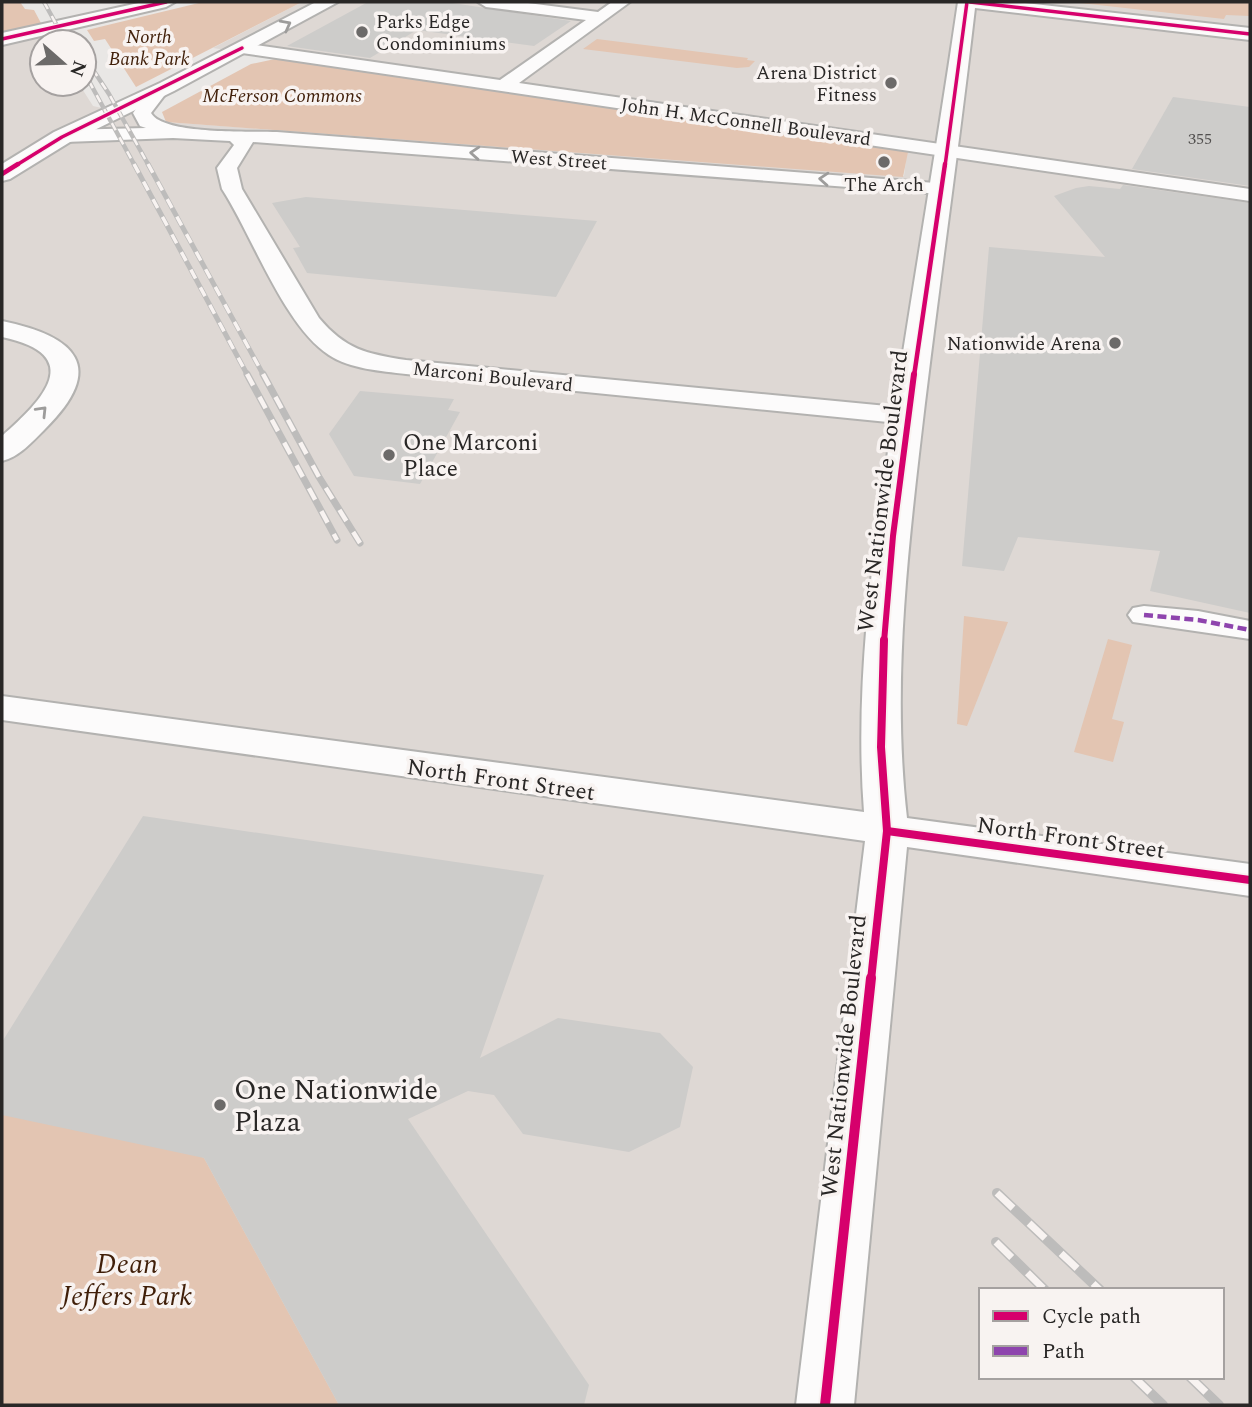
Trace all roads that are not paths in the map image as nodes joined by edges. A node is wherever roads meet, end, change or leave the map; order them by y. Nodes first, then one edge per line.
1 (166, 2) edge
2 (329, 2) edge
3 (486, 2) edge
4 (621, 2) edge
5 (969, 2) edge
6 (600, 17) junction
7 (1250, 34) edge
8 (2, 39) edge
9 (242, 48) junction
10 (504, 86) junction
11 (158, 92) junction
12 (176, 133) junction
13 (65, 135) junction
14 (235, 136) junction
15 (947, 151) junction
16 (2, 174) edge
17 (941, 188) junction
18 (1250, 195) edge
19 (2, 329) edge
20 (908, 416) junction
21 (2, 452) edge
22 (1144, 615) dead end
23 (1250, 630) edge
24 (2, 709) edge
25 (887, 831) junction
26 (1250, 880) edge
27 (825, 1405) edge

1 - 8 street
9 -> 2 street
3 - 6 street
4 - 6 street
5 - 7 street
5 - 15 street, West Nationwide Boulevard
6 - 10 street
9 - 10 street, John H. McConnell Boulevard
9 - 11 street
10 - 15 street, John H. McConnell Boulevard
11 - 12 street, West Street
11 - 13 street
12 - 13 street, West Street
12 - 14 street, West Street
13 - 16 street
17 -> 14 street, West Street
14 - 20 street, Marconi Boulevard
15 - 17 street, West Nationwide Boulevard
15 - 18 street, John H. McConnell Boulevard
17 - 20 street, West Nationwide Boulevard
21 -> 19 street
20 - 25 street, West Nationwide Boulevard
22 - 23 street
24 - 25 street, North Front Street
25 - 26 street, North Front Street
25 - 27 street, West Nationwide Boulevard

